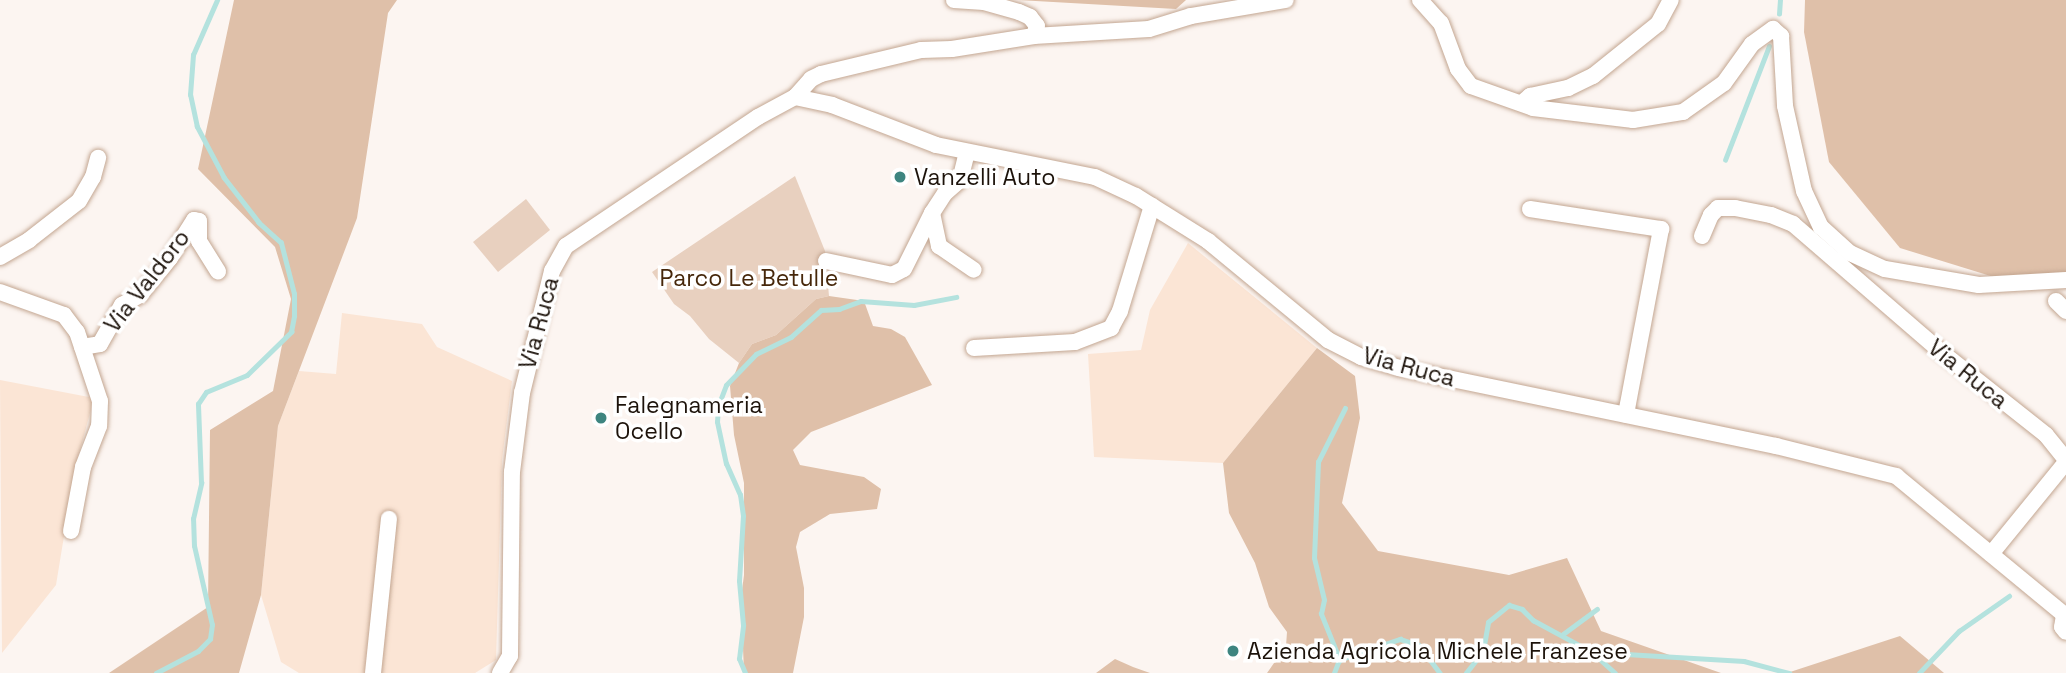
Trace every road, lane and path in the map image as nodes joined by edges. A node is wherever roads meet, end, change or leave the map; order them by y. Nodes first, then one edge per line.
1 (954, 0) edge
2 (1286, 0) edge
3 (1420, 0) edge
4 (1671, 0) edge
5 (1034, 36) junction
6 (795, 97) junction
7 (1521, 103) junction
8 (967, 152) junction
9 (98, 158) dead end
10 (1153, 206) junction
11 (1530, 209) dead end
12 (932, 213) junction
13 (1702, 236) dead end
14 (0, 257) edge
15 (826, 261) dead end
16 (974, 270) dead end
17 (218, 271) dead end
18 (2066, 280) edge
19 (0, 292) edge
20 (82, 347) junction
21 (974, 348) dead end
22 (1626, 415) junction
23 (2066, 461) edge
24 (389, 519) dead end
25 (71, 531) dead end
26 (1991, 554) junction
27 (2065, 616) edge
28 (2066, 632) edge
29 (373, 673) edge
30 (500, 673) edge

1 - 5 street
2 - 5 street, Via Ruca
3 - 7 street
4 - 7 street
5 - 6 street, Via Ruca
6 - 8 street, Via Ruca
6 - 30 street, Via Ruca
7 - 18 street
8 - 10 street, Via Ruca
8 - 12 street
9 - 14 street
10 - 21 street
10 - 22 street, Via Ruca
11 - 22 street
12 - 15 street
12 - 16 street
13 - 23 street, Via Ruca
17 - 20 street, Via Valdoro
19 - 20 street, Via Valdoro
20 - 25 street, Via Valdoro
22 - 26 street, Via Ruca
23 - 26 street, Via Ruca
24 - 29 street
26 - 27 street, Via Ruca
27 - 28 street, Via Ruca

